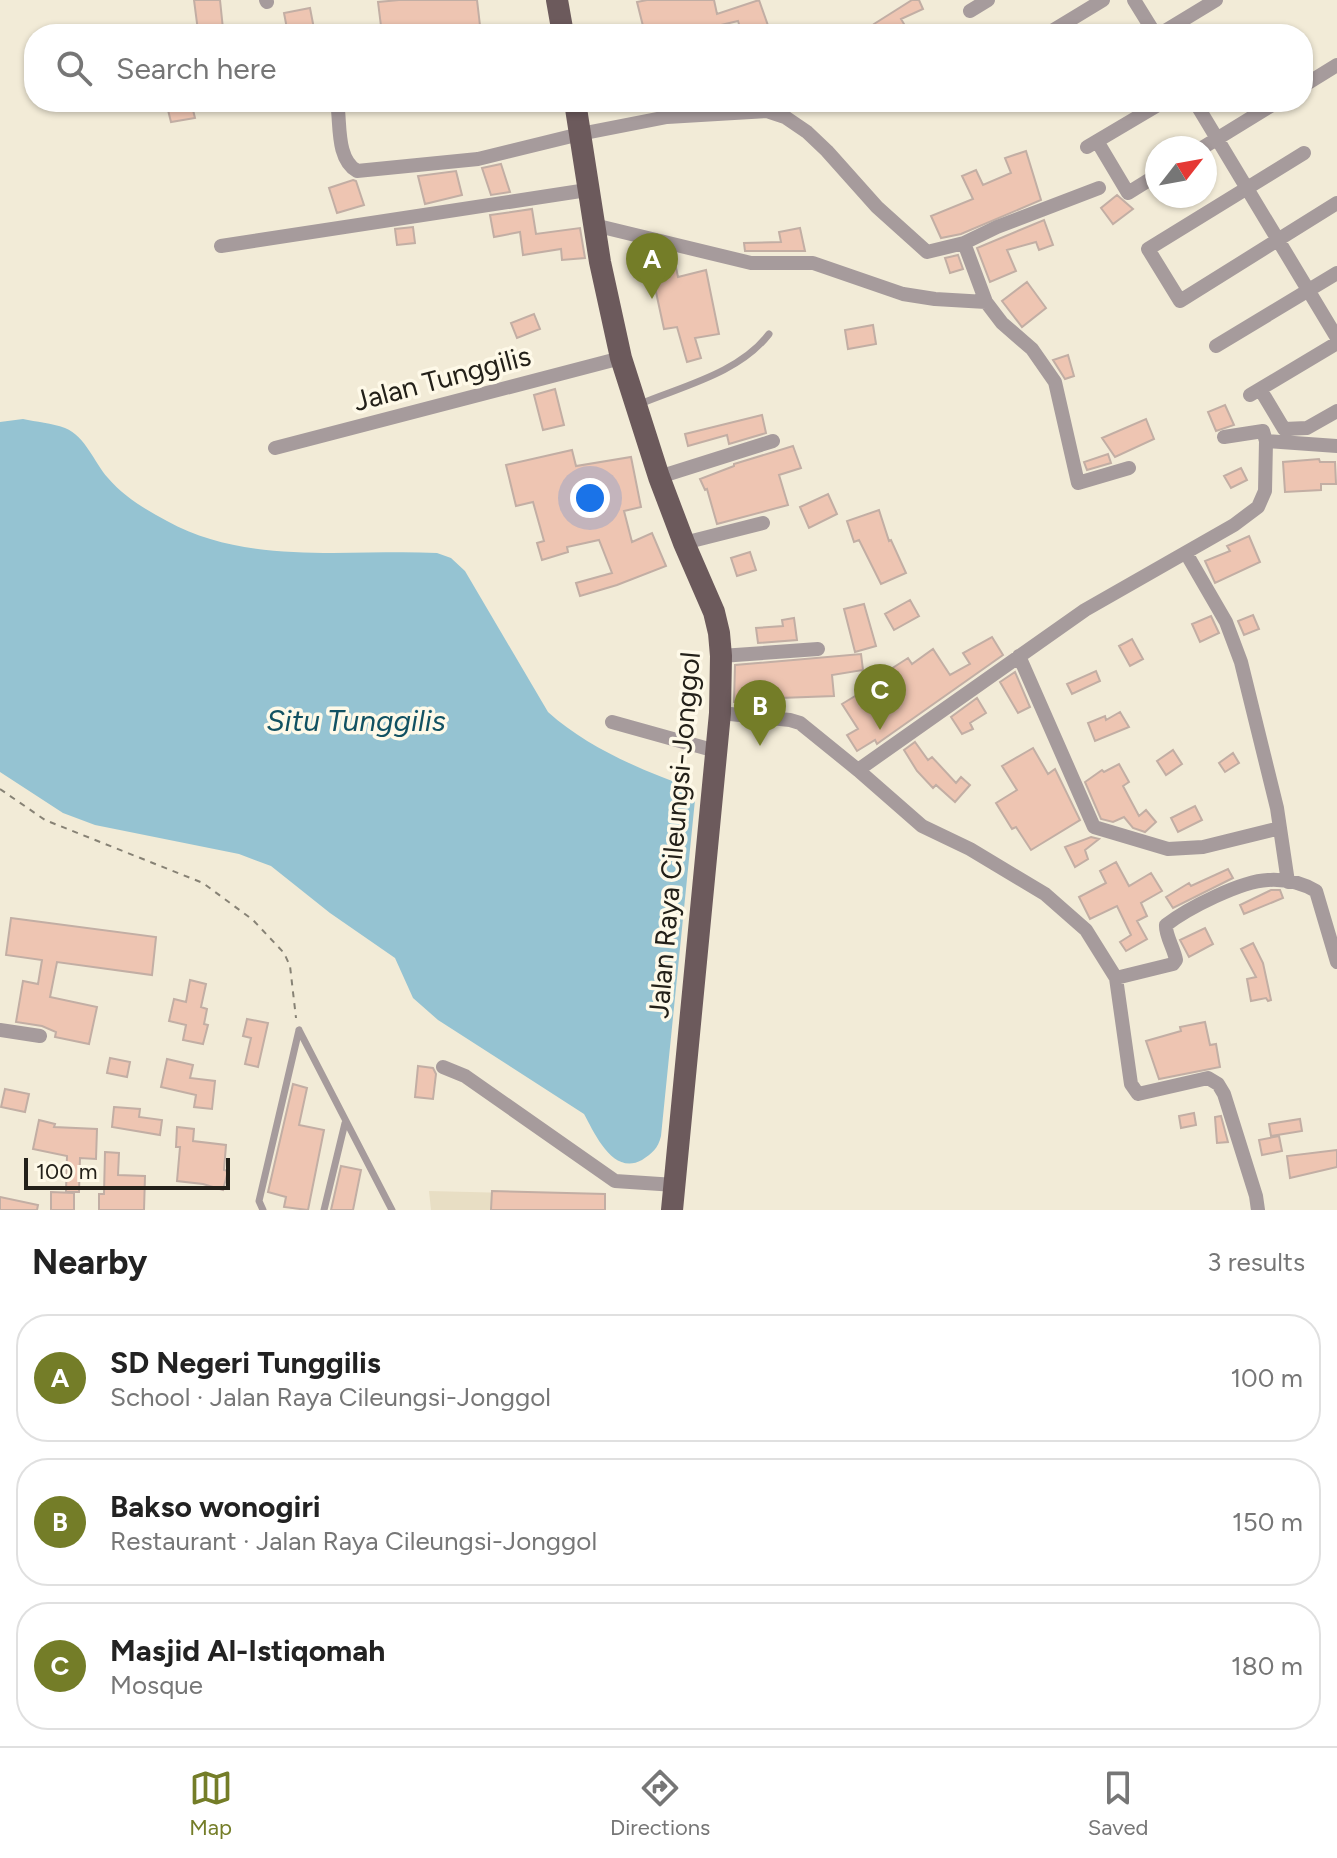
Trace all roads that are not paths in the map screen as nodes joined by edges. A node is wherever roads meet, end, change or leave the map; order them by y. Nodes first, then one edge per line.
1 (557, 0) edge
2 (988, 0) edge
3 (1103, 0) edge
4 (1134, 0) edge
5 (1216, 0) edge
6 (970, 11) dead end
7 (561, 24) edge
8 (1063, 24) edge
9 (1151, 24) edge
10 (1175, 24) edge
11 (1337, 65) edge
12 (1313, 80) edge
13 (338, 112) edge
14 (577, 112) edge
15 (750, 112) edge
16 (770, 112) edge
17 (1146, 112) edge
18 (1201, 112) edge
19 (1260, 112) edge
20 (580, 134) junction
21 (1216, 136) edge
22 (1217, 138) joint
23 (1304, 153) dead end
24 (1145, 182) edge
25 (1099, 188) dead end
26 (1247, 188) junction
27 (587, 190) junction
28 (1337, 203) edge
29 (594, 225) junction
30 (1278, 240) junction
31 (964, 243) junction
32 (221, 246) dead end
33 (1337, 273) edge
34 (1308, 290) junction
35 (986, 302) junction
36 (769, 334) dead end
37 (1337, 340) edge
38 (1216, 346) dead end
39 (621, 358) junction
40 (638, 405) junction
41 (1337, 411) edge
42 (1224, 437) dead end
43 (773, 441) dead end
44 (1266, 441) junction
45 (1337, 446) edge
46 (275, 448) dead end
47 (1129, 468) dead end
48 (659, 477) junction
49 (763, 523) dead end
50 (684, 543) junction
51 (1186, 553) junction
52 (818, 649) dead end
53 (721, 656) junction
54 (1019, 656) junction
55 (720, 713) junction
56 (612, 722) dead end
57 (716, 751) junction
58 (858, 770) junction
59 (1280, 828) junction
60 (1288, 882) junction
61 (1337, 962) edge
62 (1116, 978) junction
63 (0, 1030) edge
64 (40, 1036) dead end
65 (443, 1067) dead end
66 (345, 1123) junction
67 (675, 1185) junction
68 (263, 1210) edge
69 (324, 1210) edge
70 (392, 1210) edge
71 (672, 1210) edge
72 (1258, 1210) edge

1 - 7 main road
2 - 6 street
3 - 8 street
4 - 9 street
5 - 10 street
11 - 12 street
13 - 20 street
14 - 20 main road, Jalan Raya Cileungsi-Jonggol
15 - 20 street
16 - 31 street
17 - 24 street
18 - 21 street
19 - 22 street
20 - 27 main road, Jalan Raya Cileungsi-Jonggol
22 - 26 street
23 - 26 street
25 - 31 street
26 - 30 street
26 - 30 street
27 - 29 main road, Jalan Raya Cileungsi-Jonggol
27 - 32 street
28 - 30 street
29 - 35 street
29 - 39 main road, Jalan Raya Cileungsi-Jonggol
30 - 34 street
31 - 35 street
33 - 34 street
34 - 37 street
34 - 38 street
35 - 47 street
36 - 40 lane
37 - 41 street
39 - 40 main road, Jalan Raya Cileungsi-Jonggol
39 - 46 street, Jalan Tunggilis
40 - 48 main road, Jalan Raya Cileungsi-Jonggol
42 - 44 street
43 - 48 street
44 - 45 street
44 - 51 street
48 - 50 main road, Jalan Raya Cileungsi-Jonggol
49 - 50 street
50 - 53 main road, Jalan Raya Cileungsi-Jonggol
51 - 54 street
51 - 59 street
52 - 53 street
53 - 55 main road, Jalan Raya Cileungsi-Jonggol
54 - 58 street
54 - 59 street
55 - 57 main road, Jalan Raya Cileungsi-Jonggol
55 - 58 street
56 - 57 street
57 - 67 main road, Jalan Raya Cileungsi-Jonggol
58 - 62 street
59 - 60 street
60 - 61 street
60 - 62 street
62 - 72 street
63 - 64 street
65 - 67 street
66 - 68 lane
66 - 69 lane
66 - 70 lane
67 - 71 main road, Jalan Raya Cileungsi-Jonggol

